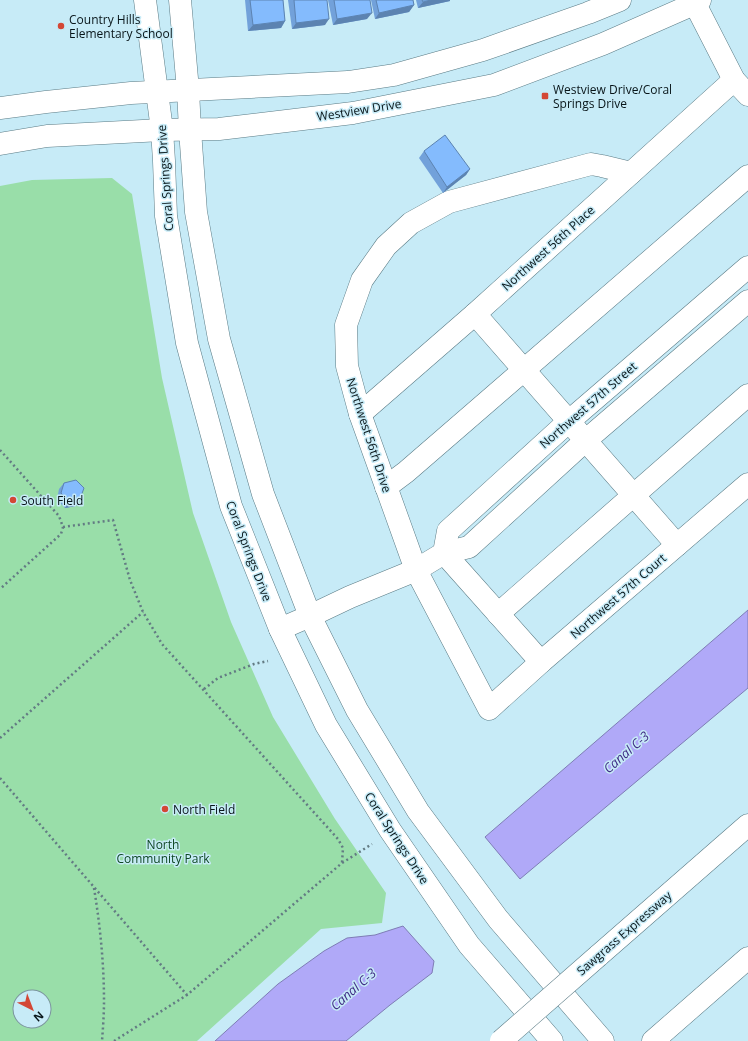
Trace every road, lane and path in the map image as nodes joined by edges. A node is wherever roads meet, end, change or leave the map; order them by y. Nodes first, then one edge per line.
1 (145, 0) edge
2 (180, 0) edge
3 (620, 0) edge
4 (696, 1) edge
5 (741, 87) edge
6 (188, 90) junction
7 (157, 92) junction
8 (0, 108) edge
9 (162, 130) junction
10 (190, 130) junction
11 (0, 144) edge
12 (631, 173) junction
13 (748, 176) edge
14 (748, 267) edge
15 (748, 301) edge
16 (475, 314) junction
17 (524, 370) junction
18 (748, 395) edge
19 (360, 414) junction
20 (568, 422) junction
21 (585, 441) junction
22 (0, 450) edge
23 (748, 484) edge
24 (386, 487) junction
25 (633, 495) junction
26 (64, 526) junction
27 (677, 545) junction
28 (444, 553) junction
29 (416, 570) junction
30 (0, 589) edge
31 (143, 612) junction
32 (498, 614) junction
33 (310, 616) junction
34 (280, 629) junction
35 (268, 661) dead end
36 (541, 662) junction
37 (204, 689) junction
38 (489, 709) joint
39 (0, 738) edge
40 (0, 778) edge
41 (748, 825) edge
42 (372, 844) dead end
43 (342, 863) junction
44 (94, 887) junction
45 (748, 958) edge
46 (187, 995) junction
47 (546, 1035) edge
48 (658, 1036) edge
49 (102, 1041) edge
50 (114, 1041) edge
51 (501, 1041) edge
52 (603, 1041) edge

1 - 7 main road, Coral Springs Drive
2 - 6 main road
3 - 6 main road
4 - 5 main road
4 - 10 main road, Westview Drive
5 - 12 main road, Northwest 56th Place
6 - 7 main road
6 - 10 main road
7 - 8 main road
7 - 9 main road, Coral Springs Drive
9 - 10 main road, Westview Drive
9 - 11 main road, Westview Drive
9 - 34 main road, Coral Springs Drive
10 - 33 main road
12 - 16 main road, Northwest 56th Place
12 - 19 main road, Northwest 56th Drive
13 - 17 main road
14 - 20 main road, Northwest 57th Street
15 - 21 main road, Northwest 57th Street
16 - 17 main road
16 - 19 main road, Northwest 56th Place
17 - 20 main road
17 - 24 main road
18 - 25 main road
19 - 24 main road, Northwest 56th Drive
20 - 21 main road
20 - 28 main road, Northwest 57th Street
21 - 25 main road
21 - 28 main road, Northwest 57th Street
22 - 26 path
23 - 27 main road, Northwest 57th Court
24 - 29 main road, Northwest 56th Drive
25 - 27 main road
25 - 32 main road
26 - 30 path
26 - 31 path
27 - 36 main road, Northwest 57th Court
28 - 29 main road, Northwest 57th Street
28 - 32 main road
29 - 33 main road, Northwest 57th Street
29 - 38 main road, Northwest 56th Drive
31 - 37 path
31 - 39 path
32 - 36 main road
33 - 34 main road, Northwest 57th Street
33 - 52 main road
34 - 47 main road, Coral Springs Drive
35 - 37 path
36 - 38 main road, Northwest 57th Court
37 - 43 path
40 - 44 path
41 - 51 main road, Sawgrass Expressway, bridge
42 - 43 path
43 - 46 path
44 - 46 path
44 - 49 path
45 - 48 main road
46 - 50 path

